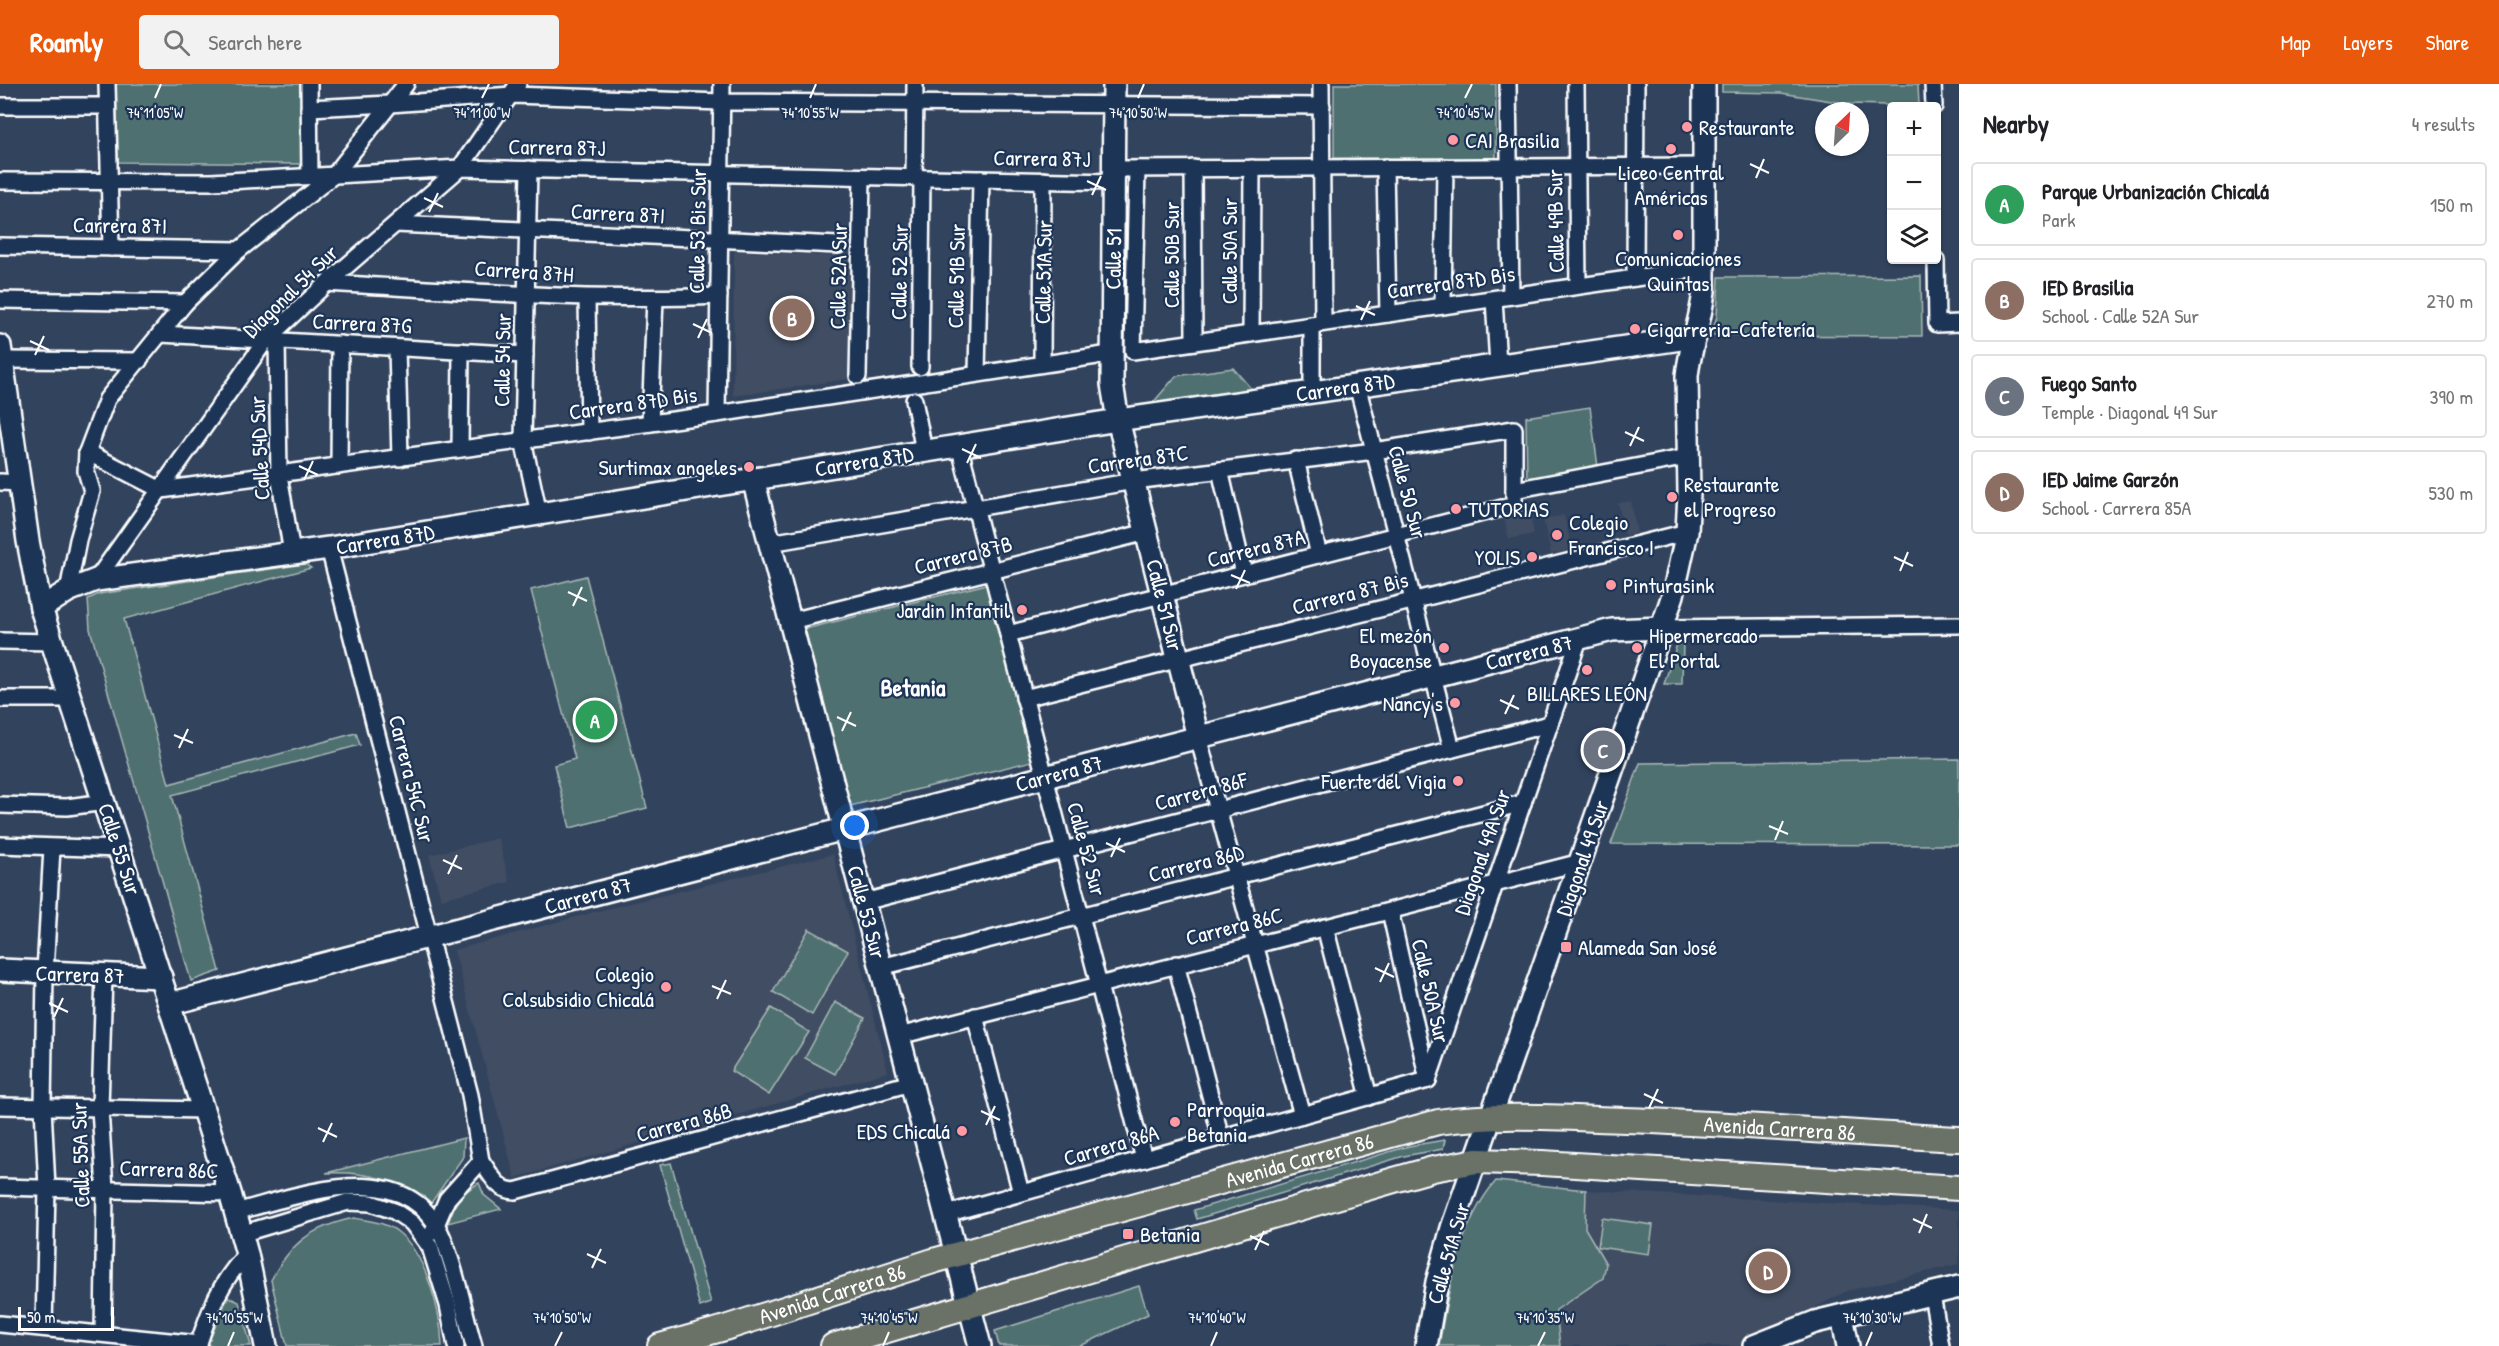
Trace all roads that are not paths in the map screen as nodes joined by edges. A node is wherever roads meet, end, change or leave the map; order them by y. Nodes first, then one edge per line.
1 (107, 84) edge
2 (309, 84) edge
3 (406, 84) edge
4 (722, 84) edge
5 (915, 84) edge
6 (1114, 84) edge
7 (1321, 84) edge
8 (1508, 84) edge
9 (1576, 84) edge
10 (1636, 84) edge
11 (1704, 84) edge
12 (1933, 84) edge
13 (515, 89) edge
14 (722, 102) junction
15 (1934, 102) edge
16 (390, 104) junction
17 (915, 105) junction
18 (0, 106) edge
19 (107, 106) junction
20 (1114, 106) junction
21 (1322, 106) junction
22 (309, 108) junction
23 (1577, 166) junction
24 (1636, 166) junction
25 (1704, 166) junction
26 (1385, 167) junction
27 (1445, 167) junction
28 (1509, 167) junction
29 (460, 168) junction
30 (1193, 168) junction
31 (1252, 168) junction
32 (1322, 168) junction
33 (529, 169) junction
34 (1137, 169) junction
35 (335, 174) junction
36 (721, 174) junction
37 (1113, 175) junction
38 (310, 177) junction
39 (862, 177) junction
40 (918, 178) junction
41 (981, 179) junction
42 (1043, 180) junction
43 (0, 181) edge
44 (109, 181) junction
45 (396, 224) junction
46 (528, 231) junction
47 (720, 240) junction
48 (838, 245) dead end
49 (0, 246) edge
50 (111, 248) junction
51 (239, 249) junction
52 (1936, 264) edge
53 (1704, 268) junction
54 (1635, 278) junction
55 (327, 283) junction
56 (1578, 286) junction
57 (526, 293) junction
58 (719, 296) junction
59 (1511, 296) junction
60 (587, 298) junction
61 (656, 299) junction
62 (1494, 299) junction
63 (0, 300) edge
64 (185, 303) junction
65 (1443, 306) junction
66 (1388, 314) junction
67 (1959, 323) edge
68 (1318, 324) junction
69 (1251, 333) junction
70 (161, 334) junction
71 (1695, 337) junction
72 (272, 340) junction
73 (1194, 342) junction
74 (340, 344) junction
75 (397, 348) junction
76 (461, 351) junction
77 (1133, 351) joint
78 (1, 353) edge
79 (1110, 354) junction
80 (525, 355) junction
81 (139, 361) junction
82 (1042, 364) junction
83 (1498, 365) junction
84 (920, 367) dead end
85 (977, 374) junction
86 (858, 376) dead end
87 (3, 383) edge
88 (1357, 385) junction
89 (1312, 392) junction
90 (914, 400) dead end
91 (717, 414) junction
92 (1118, 420) junction
93 (650, 423) junction
94 (589, 432) junction
95 (523, 440) junction
96 (959, 445) junction
97 (460, 449) junction
98 (924, 451) junction
99 (1374, 451) junction
100 (87, 452) junction
101 (1688, 457) junction
102 (400, 458) junction
103 (1296, 460) junction
104 (339, 466) junction
105 (1220, 470) junction
106 (279, 475) junction
107 (753, 479) junction
108 (1134, 481) junction
109 (10, 482) edge
110 (161, 490) junction
111 (1514, 497) junction
112 (975, 508) junction
113 (539, 514) junction
114 (1146, 532) junction
115 (1687, 532) junction
116 (1396, 535) junction
117 (770, 543) junction
118 (329, 548) junction
119 (292, 553) junction
120 (1319, 555) junction
121 (991, 571) junction
122 (1244, 574) junction
123 (96, 580) junction
124 (68, 591) junction
125 (1162, 595) junction
126 (1413, 600) junction
127 (41, 608) junction
128 (791, 621) junction
129 (1959, 625) edge
130 (1662, 628) junction
131 (1008, 634) junction
132 (1579, 639) junction
133 (0, 640) edge
134 (53, 642) junction
135 (1179, 659) junction
136 (1433, 677) junction
137 (1024, 698) junction
138 (0, 699) edge
139 (72, 699) junction
140 (1550, 724) junction
141 (1198, 737) junction
142 (1452, 749) junction
143 (1045, 777) junction
144 (105, 802) junction
145 (1522, 803) junction
146 (0, 805) edge
147 (1218, 810) junction
148 (845, 829) junction
149 (0, 845) edge
150 (52, 848) junction
151 (120, 849) junction
152 (1064, 850) junction
153 (1581, 862) junction
154 (1236, 876) junction
155 (1494, 884) junction
156 (864, 902) junction
157 (1390, 911) junction
158 (1081, 916) junction
159 (1326, 927) junction
160 (429, 936) junction
161 (1255, 944) junction
162 (1176, 964) junction
163 (881, 967) junction
164 (0, 970) edge
165 (45, 972) junction
166 (104, 975) junction
167 (160, 977) junction
168 (1098, 984) junction
169 (169, 1004) junction
170 (975, 1016) junction
171 (899, 1036) junction
172 (1428, 1080) junction
173 (911, 1083) junction
174 (1369, 1097) junction
175 (0, 1106) edge
176 (44, 1107) junction
177 (100, 1108) junction
178 (203, 1110) junction
179 (1302, 1115) junction
180 (1493, 1116) junction
181 (1221, 1138) junction
182 (1959, 1139) edge
183 (1144, 1159) junction
184 (481, 1161) junction
185 (1476, 1161) junction
186 (0, 1186) edge
187 (47, 1188) junction
188 (1959, 1188) edge
189 (105, 1190) junction
190 (1021, 1193) junction
191 (232, 1203) junction
192 (946, 1214) junction
193 (435, 1223) junction
194 (244, 1244) junction
195 (430, 1247) junction
196 (956, 1255) junction
197 (1959, 1287) edge
198 (1932, 1294) junction
199 (969, 1305) junction
200 (1842, 1316) junction
201 (0, 1324) edge
202 (44, 1328) junction
203 (102, 1333) junction
204 (198, 1345) edge
205 (266, 1346) edge
206 (456, 1346) edge
207 (474, 1346) edge
208 (660, 1346) edge
209 (833, 1346) edge
210 (980, 1346) edge
211 (1426, 1346) edge
212 (1754, 1346) edge
213 (1848, 1346) edge
214 (1941, 1346) edge

1 - 19 street
2 - 22 street
3 - 16 street
4 - 14 street, Calle 53 Bis Sur
5 - 17 street, Calle 52 Sur
6 - 20 street, Calle 51 Sur
7 - 21 street
8 - 28 street
9 - 23 street, Calle 49B Sur
10 - 24 street
11 - 25 street, Diagonal 49 Sur
12 - 15 street
13 - 14 street
13 - 16 street
13 - 29 street, Diagonal 54 Sur
14 - 17 street
14 - 36 street, Calle 53 Bis Sur
16 - 22 street
16 - 35 street
17 - 20 street
17 - 40 street, Calle 52 Sur
18 - 19 street
19 - 44 street
20 - 21 street
20 - 37 street, Calle 51 Sur
21 - 32 street
22 - 38 street
23 - 24 street, Carrera 87J
23 - 28 street, Carrera 87J
23 - 56 street, Calle 49B Sur
24 - 25 street, Carrera 87J
24 - 54 street
25 - 53 street, Diagonal 49 Sur
26 - 27 street, Carrera 87J
26 - 32 street, Carrera 87J
26 - 66 street
27 - 28 street, Carrera 87J
27 - 65 street
28 - 59 street
29 - 33 street, Carrera 87J
29 - 35 street, Carrera 87J
29 - 45 street, Diagonal 54 Sur
30 - 31 street, Carrera 87J
30 - 34 street, Carrera 87J
30 - 73 street, Calle 50B Sur
31 - 32 street, Carrera 87J
31 - 69 street, Calle 50A Sur
32 - 68 street
33 - 36 street, Carrera 87J
33 - 46 street, Calle 54 Sur
34 - 37 street, Carrera 87J
34 - 77 street, Calle 51
35 - 38 street, Carrera 87J
35 - 51 street
36 - 39 street, Carrera 87J
36 - 47 street, Calle 53 Bis Sur
37 - 42 street, Carrera 87J
37 - 79 street, Calle 51 Sur
38 - 44 street, Carrera 87J
39 - 40 street, Carrera 87J
39 - 86 street, Calle 52A Sur
40 - 41 street, Carrera 87J
40 - 84 street, Calle 52 Sur
41 - 42 street, Carrera 87J
41 - 85 street, Calle 51B Sur
42 - 82 street, Calle 51A Sur
43 - 44 street, Carrera 87J
44 - 50 street
45 - 46 street, Carrera 87I
45 - 55 street, Diagonal 54 Sur
46 - 47 street, Carrera 87I
46 - 57 street, Calle 54 Sur
47 - 48 street, Carrera 87I
47 - 58 street, Calle 53 Bis Sur
49 - 50 street, Carrera 87I
50 - 51 street, Carrera 87I
51 - 64 street
52 - 67 street
53 - 54 street, Carrera 87D Bis
53 - 71 street, Diagonal 49 Sur
54 - 56 street, Carrera 87D Bis
55 - 57 street, Carrera 87H
55 - 72 street, Diagonal 54 Sur
56 - 59 street, Carrera 87D Bis
57 - 60 street, Carrera 87H
57 - 80 street, Calle 54 Sur
58 - 61 street, Carrera 87H
58 - 91 street, Calle 53 Bis Sur
59 - 62 street, Carrera 87D Bis
60 - 61 street, Carrera 87H
60 - 94 street
61 - 93 street
62 - 65 street, Carrera 87D Bis
62 - 83 street
63 - 64 street
64 - 70 street
65 - 66 street, Carrera 87D Bis
66 - 68 street, Carrera 87D Bis
68 - 69 street, Carrera 87D Bis
68 - 89 street
69 - 73 street, Carrera 87D Bis
70 - 72 street, Carrera 87G
70 - 81 street
71 - 83 street, Carrera 87D
71 - 101 street, Diagonal 49 Sur
72 - 74 street, Carrera 87G
72 - 106 street, Calle 54D Sur
72 - 110 street, Diagonal 54 Sur
73 - 77 street, Carrera 87D Bis
74 - 75 street, Carrera 87G
74 - 104 street
75 - 76 street, Carrera 87G
75 - 102 street
76 - 80 street, Carrera 87G
76 - 97 street
78 - 81 street
78 - 87 street, Calle 55 Sur
79 - 82 street, Carrera 87D Bis
79 - 92 street, Calle 51 Sur
80 - 95 street, Calle 54 Sur
81 - 100 street
82 - 85 street, Carrera 87D Bis
83 - 88 street, Carrera 87D
85 - 91 street, Carrera 87D Bis
87 - 109 street, Calle 55 Sur
88 - 89 street, Carrera 87D
88 - 99 street, Calle 50 Sur
89 - 92 street, Carrera 87D
90 - 98 street
91 - 93 street, Carrera 87D Bis
92 - 96 street, Carrera 87D
92 - 108 street, Calle 51 Sur
93 - 94 street, Carrera 87D Bis
94 - 95 street, Carrera 87D Bis
95 - 97 street, Carrera 87D Bis
95 - 113 street, Calle 54 Sur
96 - 98 street, Carrera 87D
96 - 112 street, Calle 52 Sur
97 - 102 street, Carrera 87D Bis
98 - 107 street, Carrera 87D
99 - 103 street, Carrera 87C
99 - 111 street, Carrera 87C
99 - 116 street, Calle 50 Sur
100 - 110 street
100 - 124 street
101 - 111 street, Carrera 87A
101 - 115 street, Diagonal 49 Sur
102 - 104 street, Carrera 87D Bis
103 - 105 street, Carrera 87C
103 - 120 street
104 - 106 street, Carrera 87D Bis
105 - 108 street, Carrera 87C
105 - 122 street
106 - 110 street, Carrera 87D Bis
106 - 119 street, Calle 54D Sur
107 - 113 street, Carrera 87D
107 - 117 street, Calle 53 Sur
108 - 112 street, Carrera 87C
108 - 114 street, Calle 51 Sur
109 - 127 street, Calle 55 Sur
110 - 123 street, Diagonal 54 Sur
111 - 116 street, Carrera 87A
112 - 117 street, Carrera 87C
112 - 121 street, Calle 52 Sur
113 - 118 street, Carrera 87D
114 - 121 street, Carrera 87B
114 - 125 street, Calle 51 Sur
115 - 126 street, Carrera 87 Bis
115 - 130 street, Diagonal 49 Sur
116 - 120 street, Carrera 87A
116 - 126 street, Calle 50 Sur
117 - 128 street, Calle 53 Sur
118 - 119 street, Carrera 87D
118 - 160 street, Carrera 54C Sur
119 - 123 street, Carrera 87D
120 - 122 street, Carrera 87A
121 - 128 street, Carrera 87B
121 - 131 street, Calle 52 Sur
122 - 125 street, Carrera 87A
123 - 124 street, Carrera 87D
124 - 127 street, Carrera 87D
125 - 131 street, Carrera 87A
125 - 135 street, Calle 51 Sur
126 - 135 street, Carrera 87 Bis
126 - 136 street, Calle 50 Sur
127 - 134 street, Calle 55 Sur
128 - 148 street, Calle 53 Sur
129 - 130 street, Carrera 87
130 - 132 street, Carrera 87
130 - 153 street, Diagonal 49 Sur
131 - 137 street, Calle 52 Sur
132 - 136 street, Carrera 87
132 - 140 street, Diagonal 49A Sur
133 - 134 street
134 - 139 street, Calle 55 Sur
135 - 137 street, Carrera 87 Bis
135 - 141 street, Calle 51 Sur
136 - 141 street, Carrera 87
136 - 142 street, Calle 50 Sur
137 - 143 street, Calle 52 Sur
138 - 139 street
139 - 144 street, Calle 55 Sur
140 - 142 street, Carrera 86F
140 - 145 street, Diagonal 49A Sur
141 - 143 street, Carrera 87
141 - 147 street, Calle 51 Sur
142 - 147 street, Carrera 86F
143 - 148 street, Carrera 87
143 - 152 street, Calle 52 Sur
144 - 146 street
144 - 151 street, Calle 55 Sur
145 - 154 street, Carrera 86D
145 - 155 street, Diagonal 49A Sur
147 - 152 street, Carrera 86F
147 - 154 street, Calle 51 Sur
148 - 156 street, Calle 53 Sur
148 - 160 street, Carrera 87
149 - 150 street
150 - 151 street
150 - 165 street
151 - 167 street, Calle 55 Sur
152 - 156 street, Carrera 86F
152 - 158 street, Calle 52 Sur
153 - 155 street, Carrera 86C
153 - 180 street, Diagonal 49 Sur
154 - 158 street, Carrera 86D
154 - 161 street, Calle 51 Sur
155 - 157 street, Carrera 86C
155 - 172 street, Diagonal 49A Sur
156 - 163 street, Calle 53 Sur
157 - 159 street, Carrera 86C
157 - 172 street, Calle 50A Sur
158 - 163 street, Carrera 86D
158 - 168 street, Calle 52 Sur
159 - 161 street, Carrera 86C
159 - 174 street
160 - 169 street, Carrera 87
160 - 184 street, Carrera 54C Sur
161 - 162 street, Carrera 86C
161 - 179 street, Calle 51 Sur
162 - 168 street, Carrera 86C
162 - 181 street
163 - 171 street, Calle 53 Sur
164 - 165 street, Carrera 87
165 - 166 street, Carrera 87
165 - 176 street
166 - 167 street, Carrera 87
166 - 177 street, Calle 55A Sur
167 - 169 street, Calle 55 Sur
168 - 170 street, Carrera 86C
168 - 183 street, Calle 52 Sur
169 - 178 street, Calle 55 Sur
170 - 171 street, Carrera 86C
170 - 190 street
171 - 173 street, Calle 53 Sur
172 - 174 street, Carrera 86A
173 - 184 street, Carrera 86B
173 - 192 street, Calle 53 Sur
174 - 179 street, Carrera 86A
175 - 176 street
176 - 177 street
176 - 187 street
177 - 178 street
177 - 189 street, Calle 55A Sur
178 - 191 street, Calle 55 Sur
179 - 181 street, Carrera 86A
180 - 182 main road, Avenida Carrera 86
180 - 185 street, Diagonal 49 Sur
180 - 196 main road, Avenida Carrera 86
181 - 183 street, Carrera 86A
183 - 190 street, Carrera 86A
184 - 193 street
185 - 188 main road, Avenida Carrera 86
185 - 199 main road, Avenida Carrera 86
185 - 211 street, Calle 51A Sur
186 - 187 street, Carrera 86C
187 - 189 street, Carrera 86C
187 - 202 street
189 - 191 street, Carrera 86C
189 - 203 street, Calle 55A Sur
190 - 192 street, Carrera 86A
191 - 193 street, Carrera 86C
191 - 194 street, Calle 55 Sur
192 - 196 street, Calle 53 Sur
193 - 195 street
193 - 207 street
194 - 195 street
194 - 204 street
194 - 205 street, Calle 55 Sur
195 - 206 street
196 - 199 street, Calle 53 Sur
196 - 208 main road, Avenida Carrera 86
197 - 198 street
198 - 200 street
198 - 214 street
199 - 209 main road, Avenida Carrera 86
199 - 210 street, Calle 53 Sur
200 - 212 street
200 - 213 street
201 - 202 street
202 - 203 street
203 - 204 street

